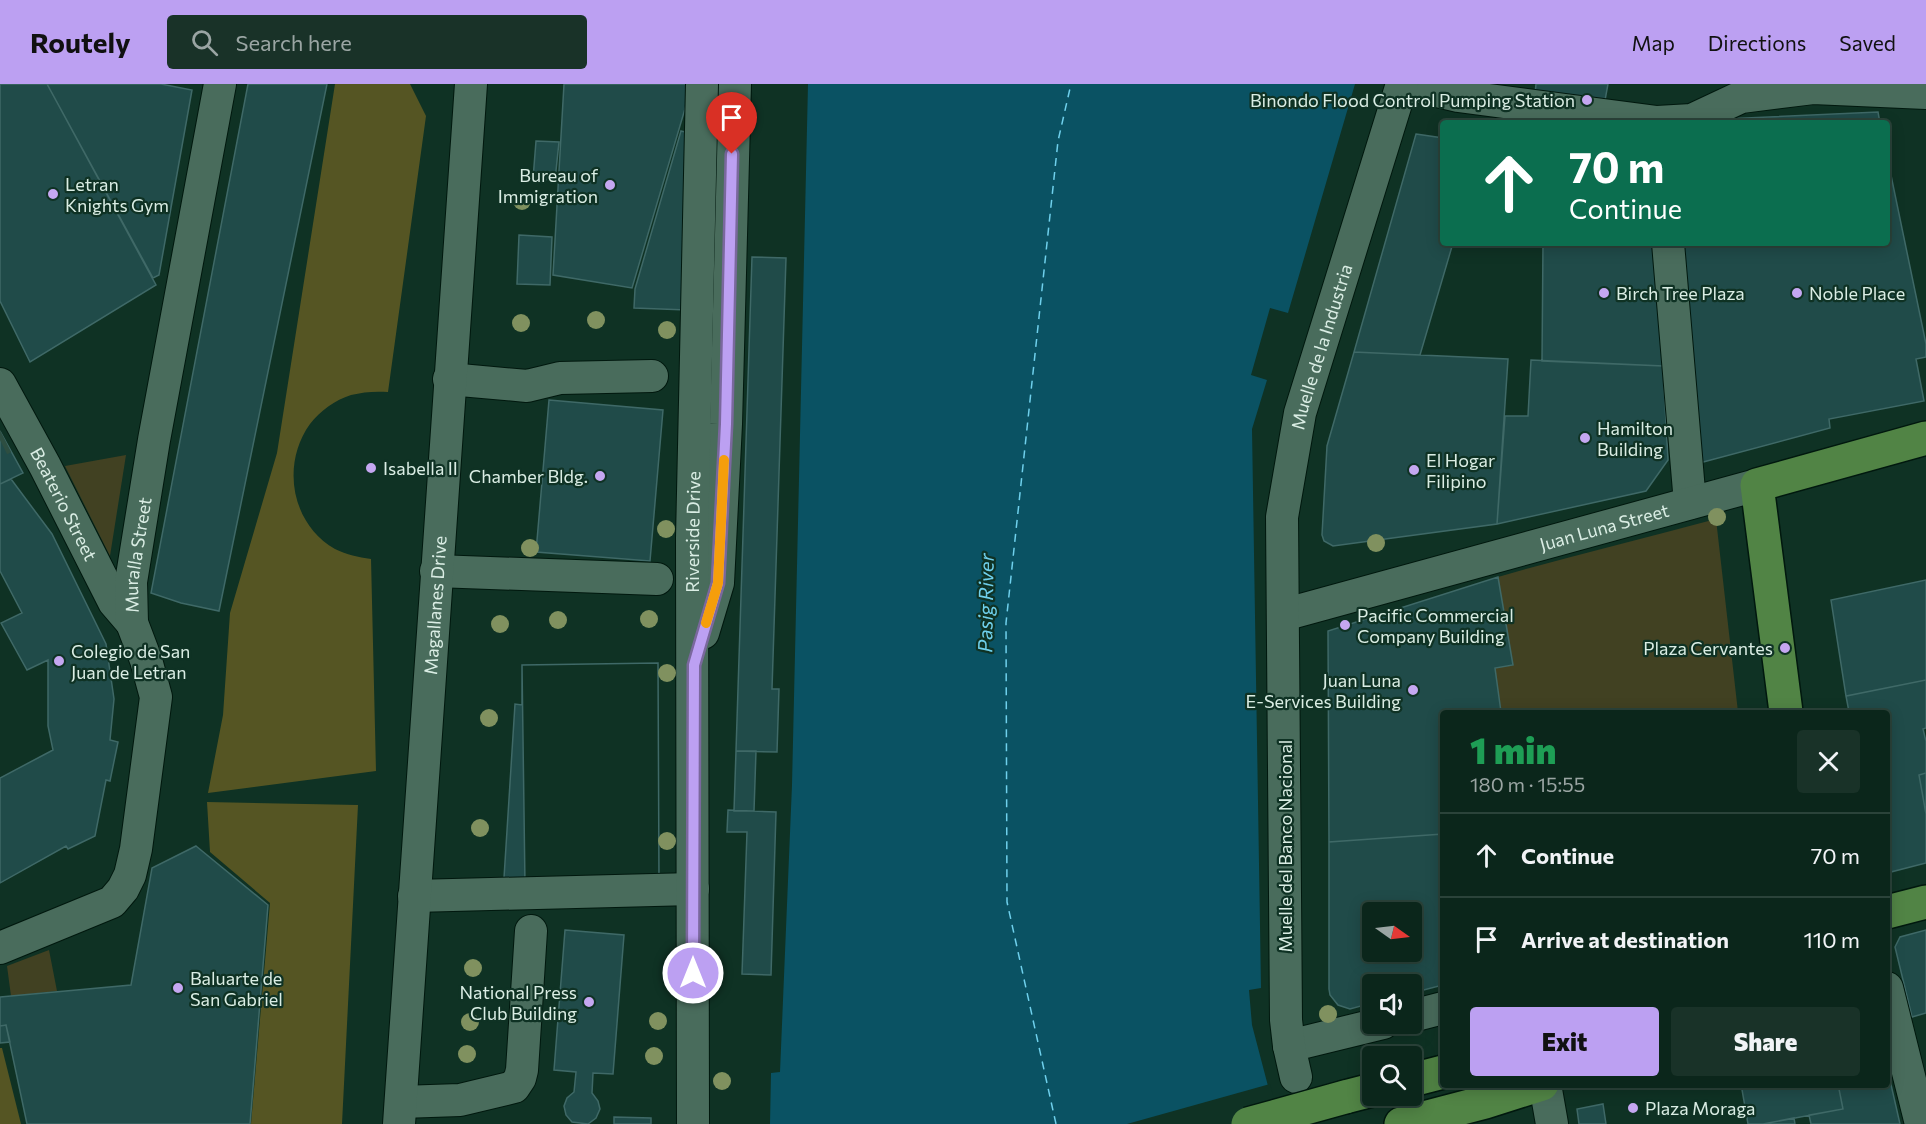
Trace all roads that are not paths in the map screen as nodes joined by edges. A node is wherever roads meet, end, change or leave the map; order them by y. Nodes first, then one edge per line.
1 (220, 84) edge
2 (471, 84) edge
3 (702, 84) edge
4 (735, 84) edge
5 (1402, 84) edge
6 (1407, 84) edge
7 (1926, 93) edge
8 (1642, 120) edge
9 (1692, 120) edge
10 (1668, 246) edge
11 (652, 375) dead end
12 (449, 379) junction
13 (0, 384) edge
14 (1926, 438) edge
15 (1757, 485) junction
16 (1690, 503) junction
17 (436, 571) junction
18 (657, 579) dead end
19 (1283, 615) junction
20 (132, 623) junction
21 (694, 665) junction
22 (1786, 710) edge
23 (693, 889) junction
24 (414, 896) junction
25 (1926, 902) edge
26 (1890, 911) edge
27 (531, 931) dead end
28 (0, 948) edge
29 (1890, 996) edge
30 (1440, 1009) edge
31 (1422, 1013) edge
32 (1362, 1028) edge
33 (1289, 1046) junction
34 (1916, 1062) edge
35 (1440, 1073) edge
36 (1296, 1077) dead end
37 (1422, 1077) edge
38 (1531, 1088) edge
39 (1545, 1088) edge
40 (1359, 1094) edge
41 (400, 1113) edge
42 (693, 1124) edge
43 (1248, 1124) edge
44 (1401, 1124) edge
45 (1552, 1124) edge
46 (1921, 1124) edge

1 - 20 street, Muralla Street
2 - 12 street, Magallanes Drive
3 - 21 street, Riverside Drive
4 - 21 street
5 - 19 street, Muelle de la Industria
6 - 8 street
7 - 9 street
10 - 16 street
11 - 12 street
12 - 17 street, Magallanes Drive
13 - 20 street, Beaterio Street
14 - 15 main road, Juan Luna Street
15 - 16 street, Juan Luna Street
15 - 22 main road
16 - 19 street, Juan Luna Street
17 - 18 street
17 - 24 street, Magallanes Drive
19 - 33 street, Muelle del Banco Nacional
20 - 28 street, Muralla Street
21 - 23 street, Riverside Drive
23 - 24 street
23 - 42 street, Riverside Drive
24 - 41 street, Magallanes Drive
25 - 26 main road
27 - 41 street
29 - 34 street
30 - 31 street
32 - 33 street
33 - 36 street, Muelle del Banco Nacional
34 - 46 street
35 - 37 main road
38 - 44 main road
39 - 45 street
40 - 43 main road, bridge

